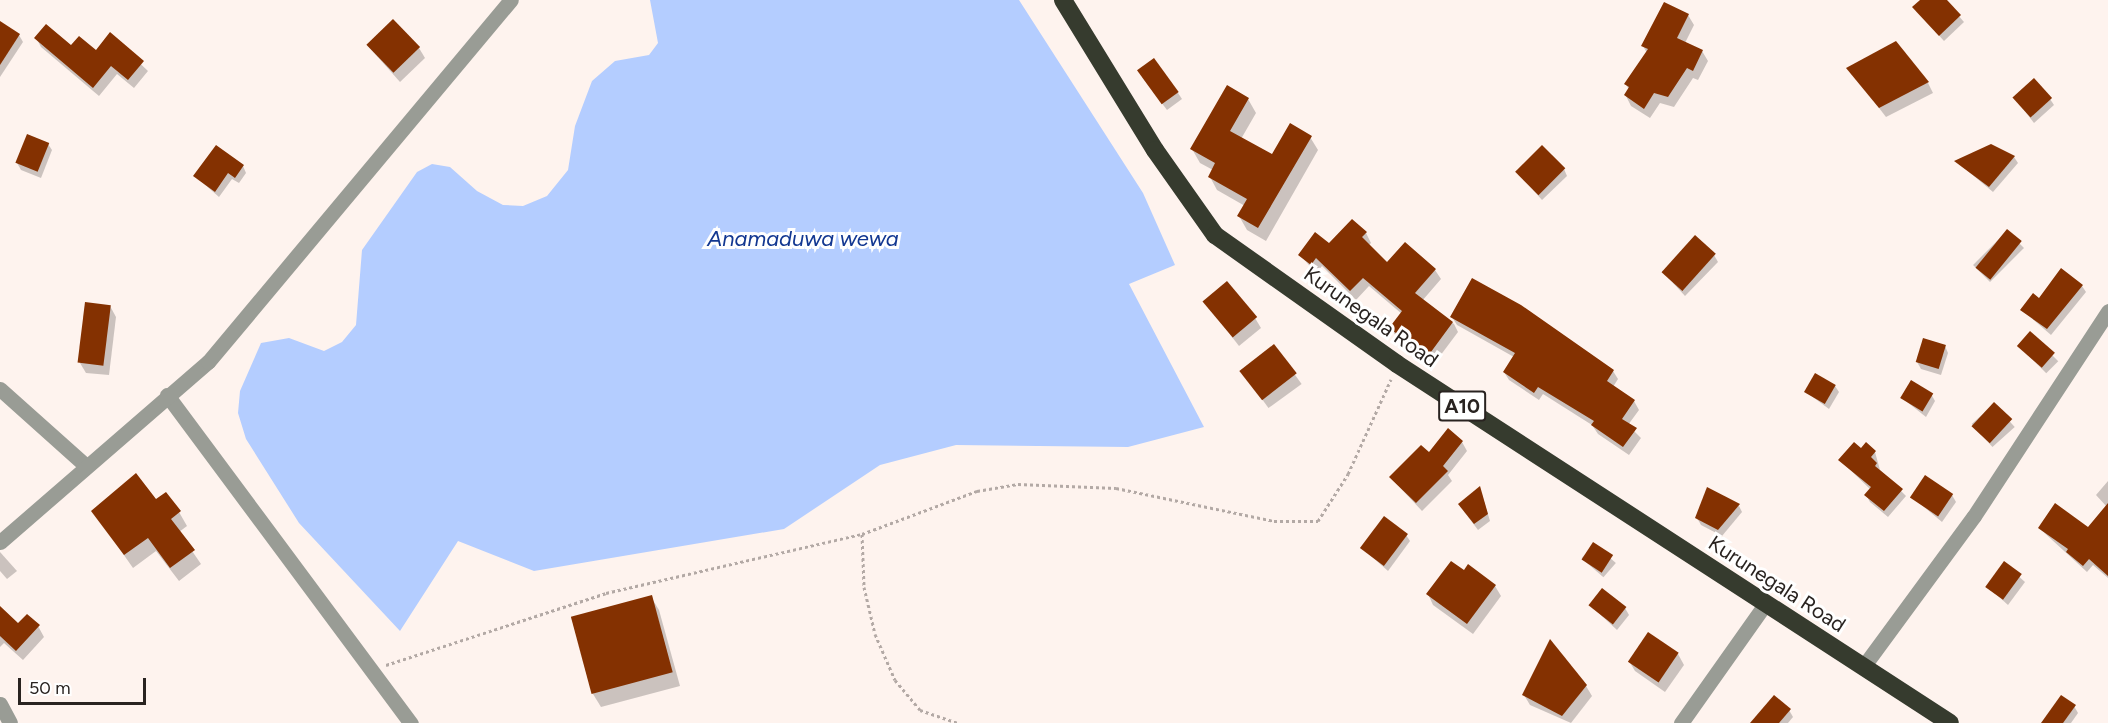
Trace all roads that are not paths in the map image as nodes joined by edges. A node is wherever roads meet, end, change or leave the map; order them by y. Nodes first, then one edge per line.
1 (511, 0) edge
2 (1063, 0) edge
3 (2108, 311) edge
4 (0, 389) edge
5 (167, 395) junction
6 (87, 466) junction
7 (0, 542) edge
8 (1766, 603) junction
9 (1863, 667) junction
10 (0, 704) edge
11 (10, 723) edge
12 (411, 723) edge
13 (1681, 723) edge
14 (1950, 723) edge

1 - 5 street
2 - 8 highway, Kurunegala Road / A10
3 - 9 street
4 - 6 street
5 - 6 street
5 - 12 street
6 - 7 street
8 - 9 highway, Kurunegala Road / A10
8 - 13 street
9 - 14 highway, Kurunegala Road / A10
10 - 11 street

